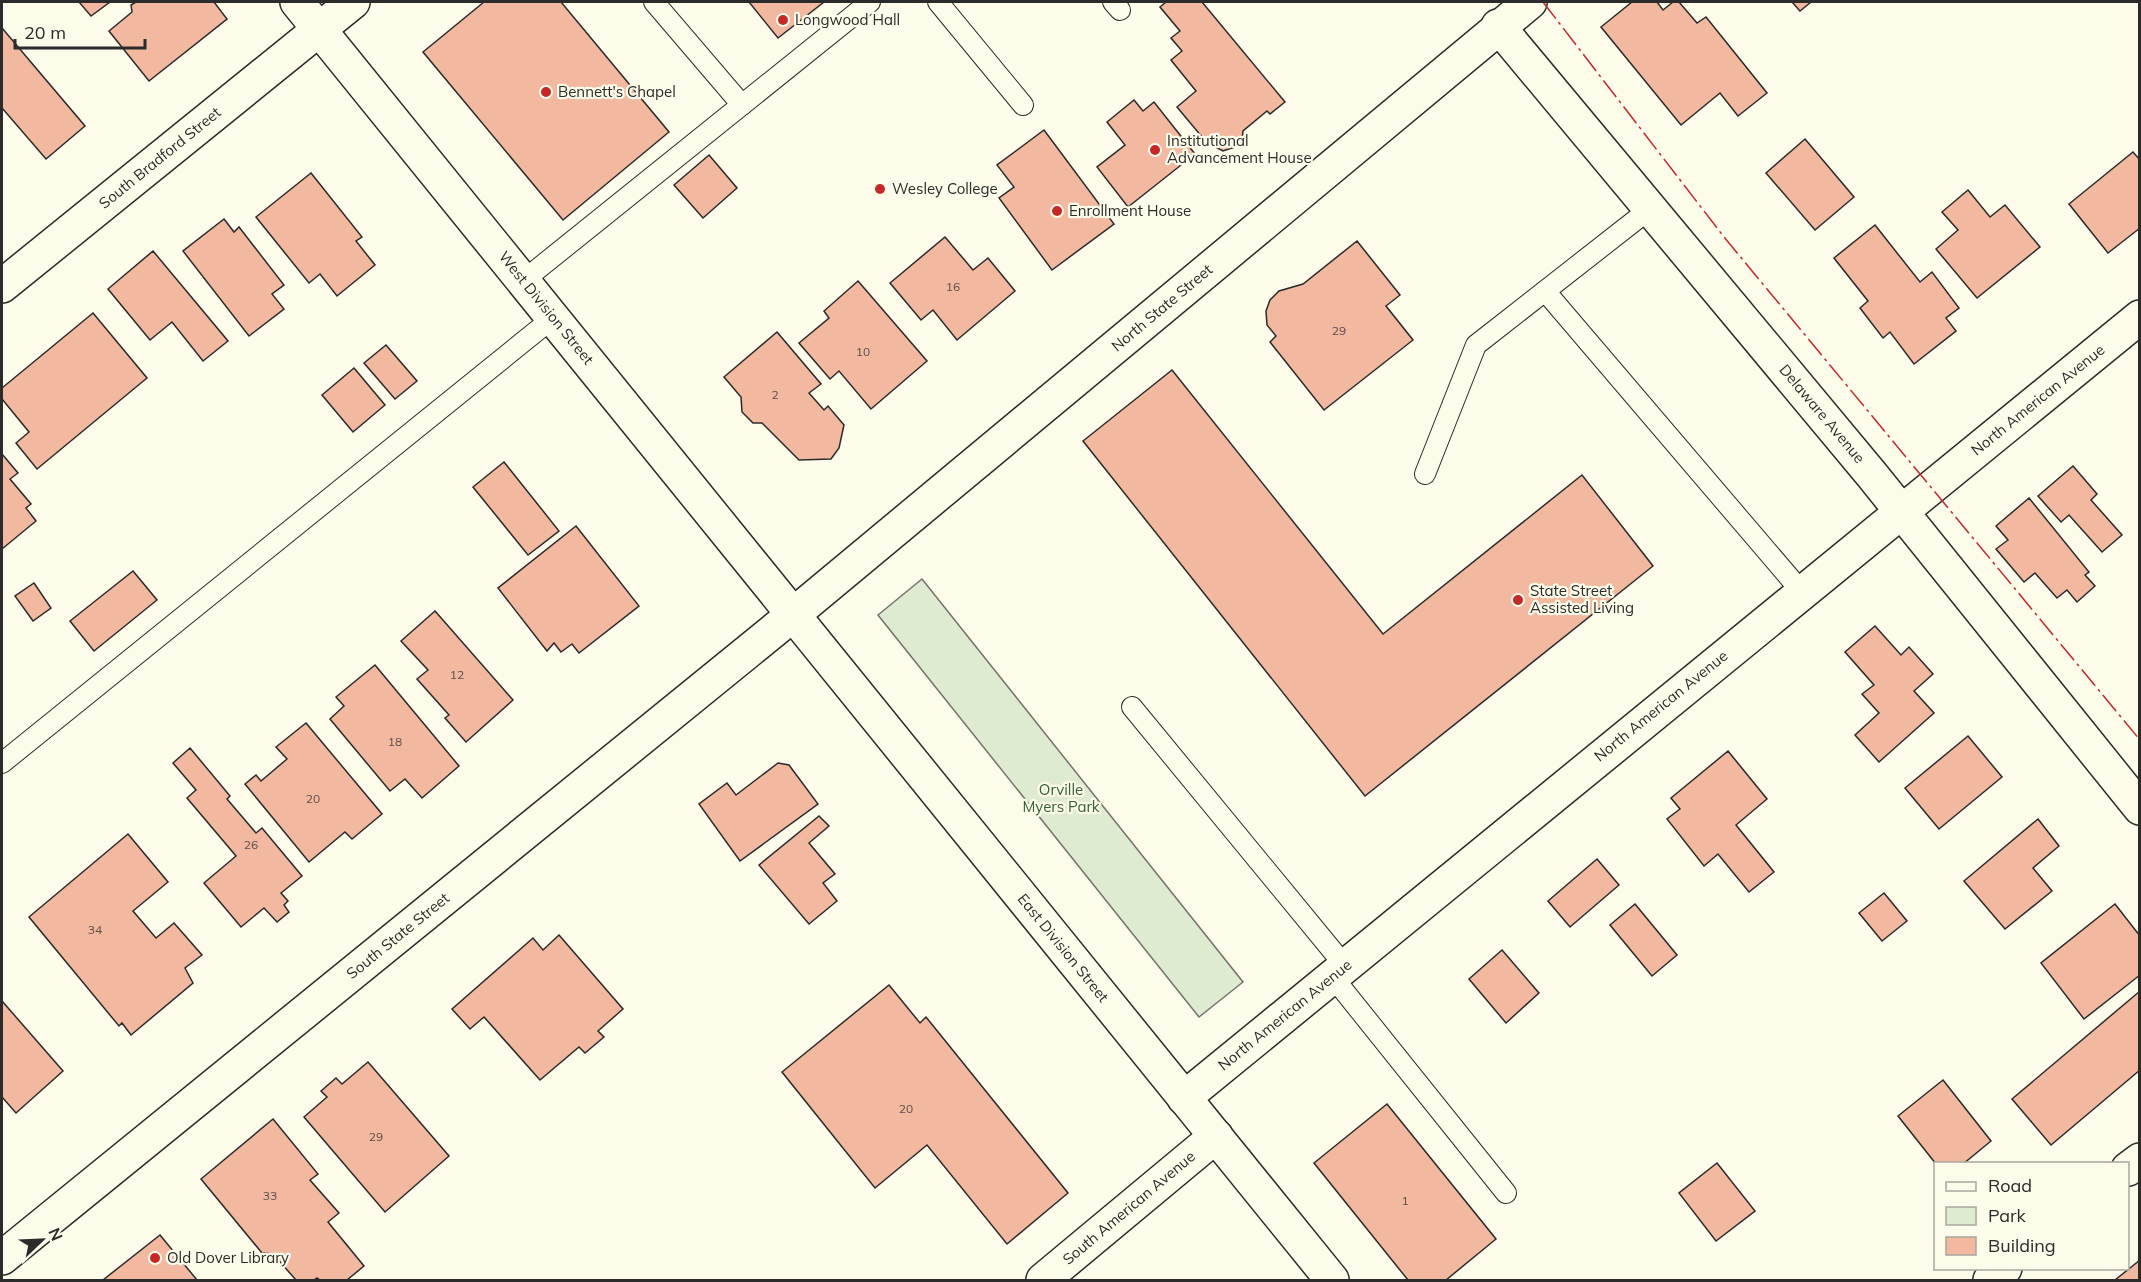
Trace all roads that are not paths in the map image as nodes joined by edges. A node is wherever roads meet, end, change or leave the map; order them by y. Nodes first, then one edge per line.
1 (297, 2) edge
2 (353, 2) edge
3 (654, 2) edge
4 (870, 2) edge
5 (938, 2) edge
6 (1530, 2) edge
7 (1498, 26) junction
8 (319, 29) junction
9 (742, 105) junction
10 (1023, 105) dead end
11 (1651, 208) junction
12 (524, 280) junction
13 (2, 286) edge
14 (1545, 291) junction
15 (554, 317) junction
16 (2139, 317) edge
17 (1425, 474) dead end
18 (1902, 511) junction
19 (1801, 591) junction
20 (794, 614) junction
21 (1132, 707) dead end
22 (2, 763) edge
23 (2139, 808) edge
24 (1339, 971) junction
25 (1184, 1098) junction
26 (1216, 1136) junction
27 (1506, 1193) dead end
28 (2, 1258) edge
29 (2004, 1270) edge
30 (1043, 1281) edge
31 (1332, 1281) edge
32 (1990, 1281) edge

1 - 8 main road, West Division Street
2 - 8 main road, South Bradford Street
3 - 9 lane
4 - 9 lane
5 - 10 lane
6 - 7 main road, North State Street
7 - 11 main road, Delaware Avenue
7 - 20 main road, North State Street
8 - 12 main road, West Division Street
8 - 13 main road, South Bradford Street
9 - 12 lane
11 - 14 lane
11 - 18 main road, Delaware Avenue
12 - 15 main road, West Division Street
14 - 17 lane
14 - 19 lane
15 - 20 main road, West Division Street
15 - 22 lane
16 - 18 main road, North American Avenue
18 - 19 main road, North American Avenue
18 - 23 main road, Delaware Avenue
19 - 24 main road, North American Avenue
20 - 25 main road, East Division Street
20 - 28 main road, South State Street
21 - 24 lane
24 - 25 main road, North American Avenue
24 - 27 lane
25 - 26 main road, East Division Street
26 - 30 main road, South American Avenue
26 - 31 main road, East Division Street
29 - 32 main road

